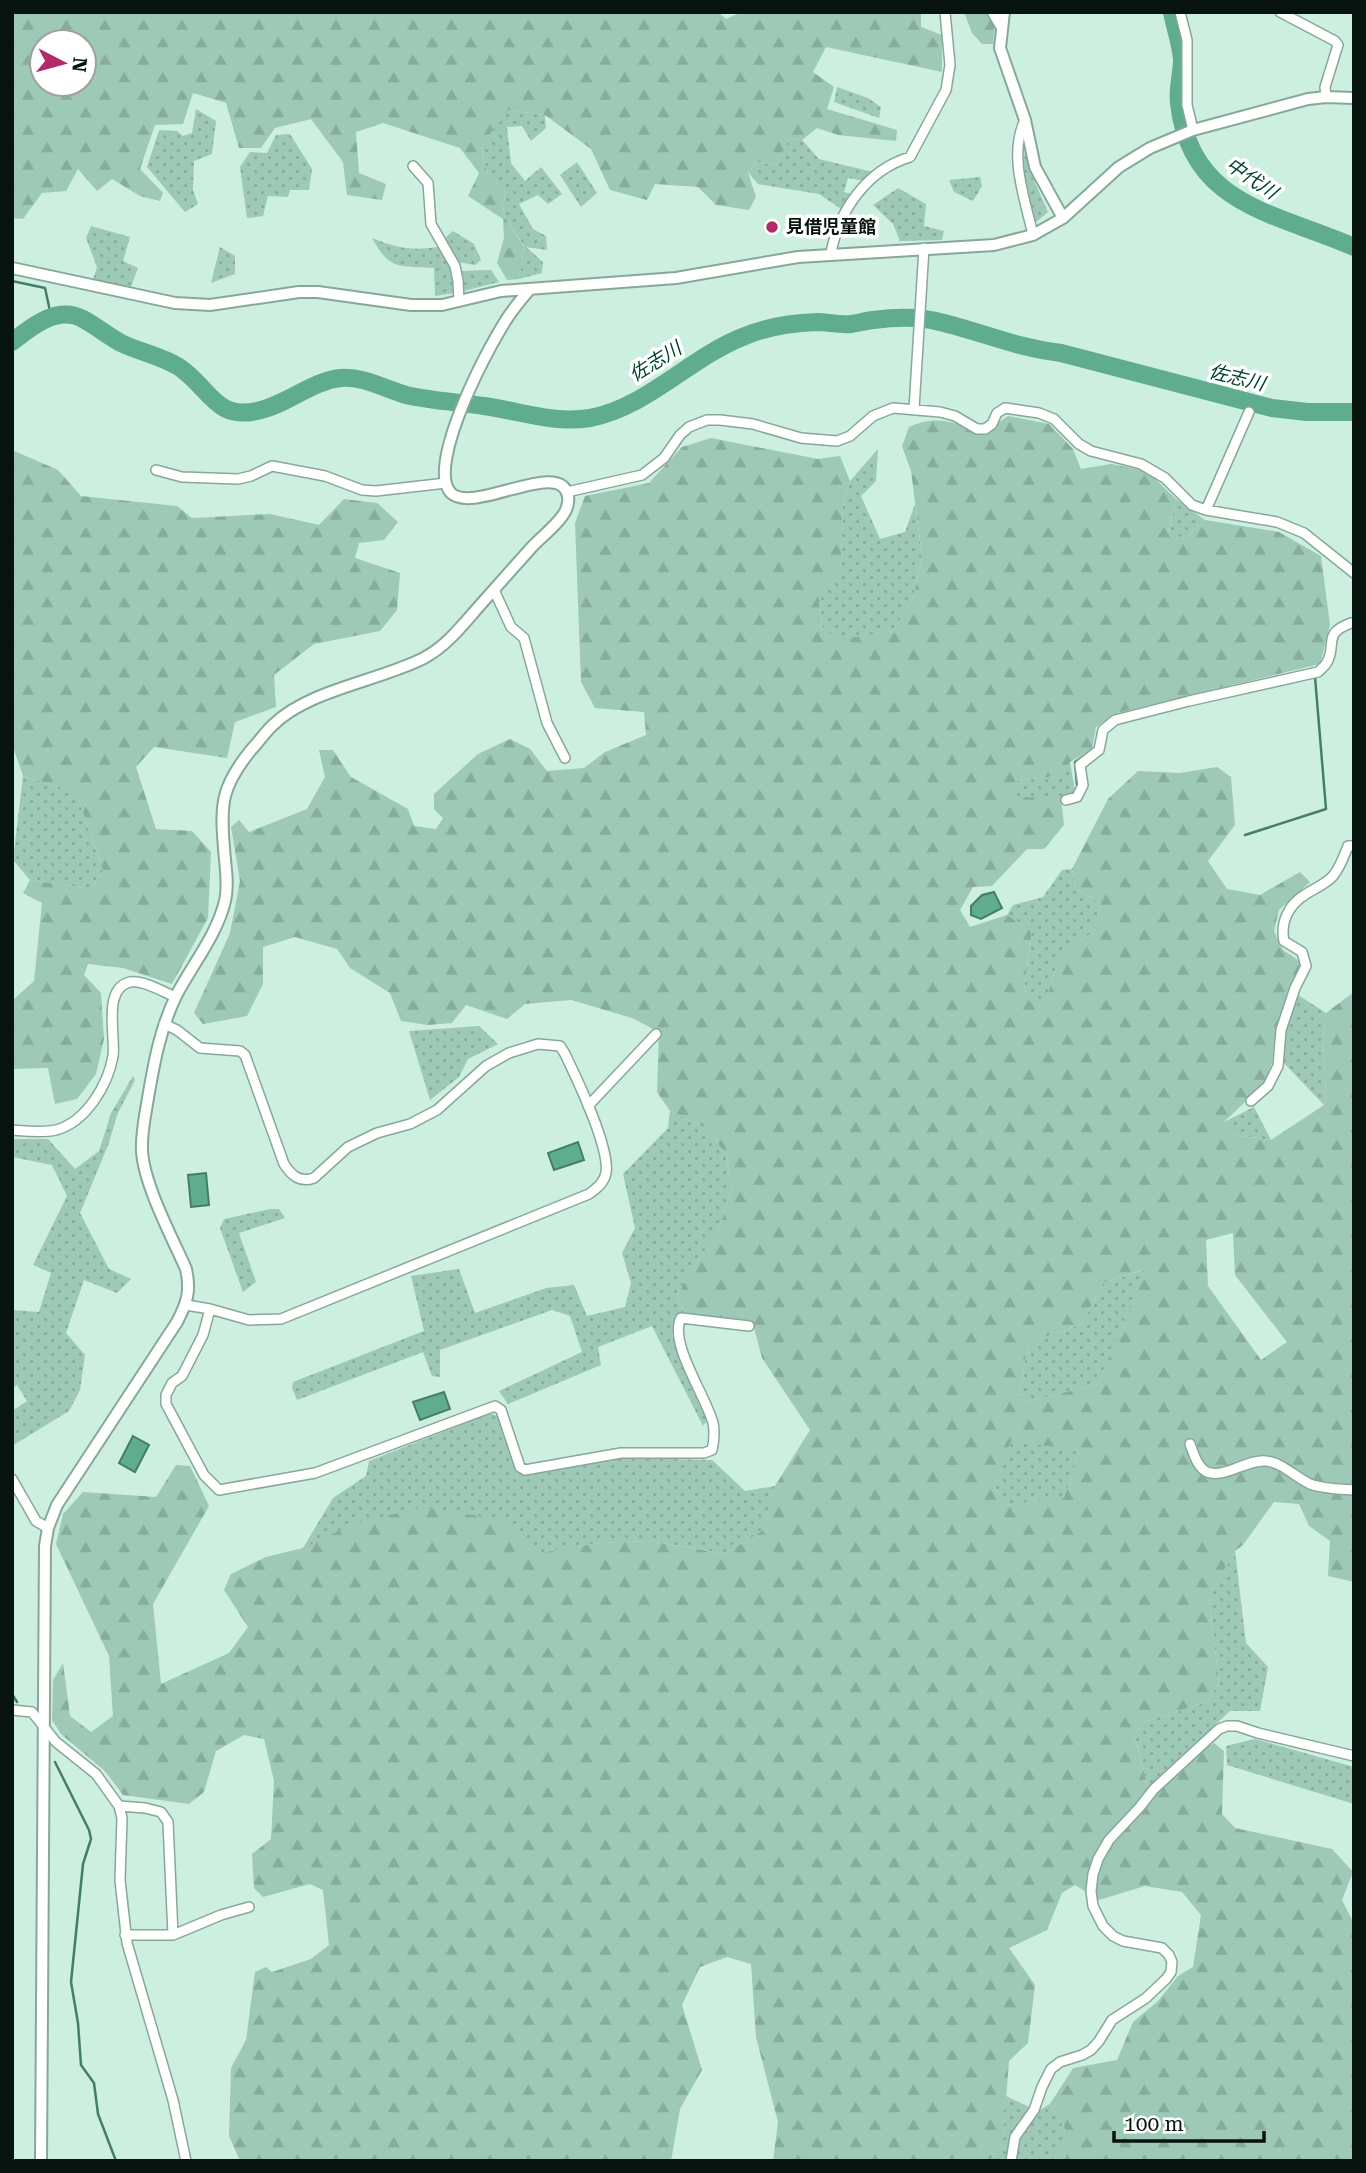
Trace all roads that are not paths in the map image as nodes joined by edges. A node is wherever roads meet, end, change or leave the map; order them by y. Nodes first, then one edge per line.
1 (945, 12) edge
2 (992, 12) edge
3 (1004, 12) edge
4 (1180, 12) edge
5 (1280, 12) edge
6 (1001, 27) junction
7 (1326, 97) junction
8 (1354, 98) edge
9 (1025, 120) junction
10 (1193, 130) junction
11 (413, 166) dead end
12 (1063, 218) junction
13 (1032, 235) junction
14 (924, 248) junction
15 (831, 253) junction
16 (12, 268) edge
17 (530, 289) junction
18 (459, 301) junction
19 (914, 409) junction
20 (1249, 412) dead end
21 (156, 470) dead end
22 (446, 483) junction
23 (567, 492) junction
24 (1206, 510) junction
25 (1354, 573) edge
26 (494, 590) junction
27 (1353, 622) edge
28 (565, 758) dead end
29 (1066, 800) dead end
30 (1354, 846) edge
31 (176, 997) junction
32 (164, 1024) junction
33 (656, 1034) dead end
34 (1251, 1101) dead end
35 (588, 1106) junction
36 (12, 1130) edge
37 (186, 1305) junction
38 (210, 1309) junction
39 (749, 1326) dead end
40 (1190, 1444) dead end
41 (12, 1479) edge
42 (1354, 1490) edge
43 (48, 1528) junction
44 (12, 1710) edge
45 (43, 1725) junction
46 (1354, 1756) edge
47 (119, 1805) junction
48 (249, 1907) dead end
49 (125, 1935) junction
50 (173, 1935) junction
51 (41, 2161) edge
52 (186, 2161) edge
53 (1012, 2161) edge

1 - 15 street
2 - 6 street
3 - 6 street
4 - 10 street
5 - 7 street
6 - 9 street
7 - 8 street
7 - 10 street
9 - 12 street
9 - 13 street
10 - 12 street
11 - 18 street
12 - 13 street
13 - 14 street
14 - 15 street
14 - 19 street
15 - 17 street
16 - 18 street
17 - 18 street
17 - 22 street
19 - 23 street
19 - 24 street
20 - 24 street
21 - 22 street
22 - 23 street
23 - 26 street
24 - 25 street
26 - 28 street
26 - 31 street
27 - 29 street
30 - 34 street
31 - 32 street
31 - 36 street
32 - 35 street
32 - 37 street
33 - 35 street
35 - 38 street
37 - 38 street
37 - 43 street
38 - 39 street
40 - 42 street
41 - 43 street
43 - 45 street
44 - 45 street
45 - 47 street
45 - 51 street
46 - 53 street
47 - 49 street
47 - 50 street
48 - 50 street
49 - 50 street
49 - 52 street

